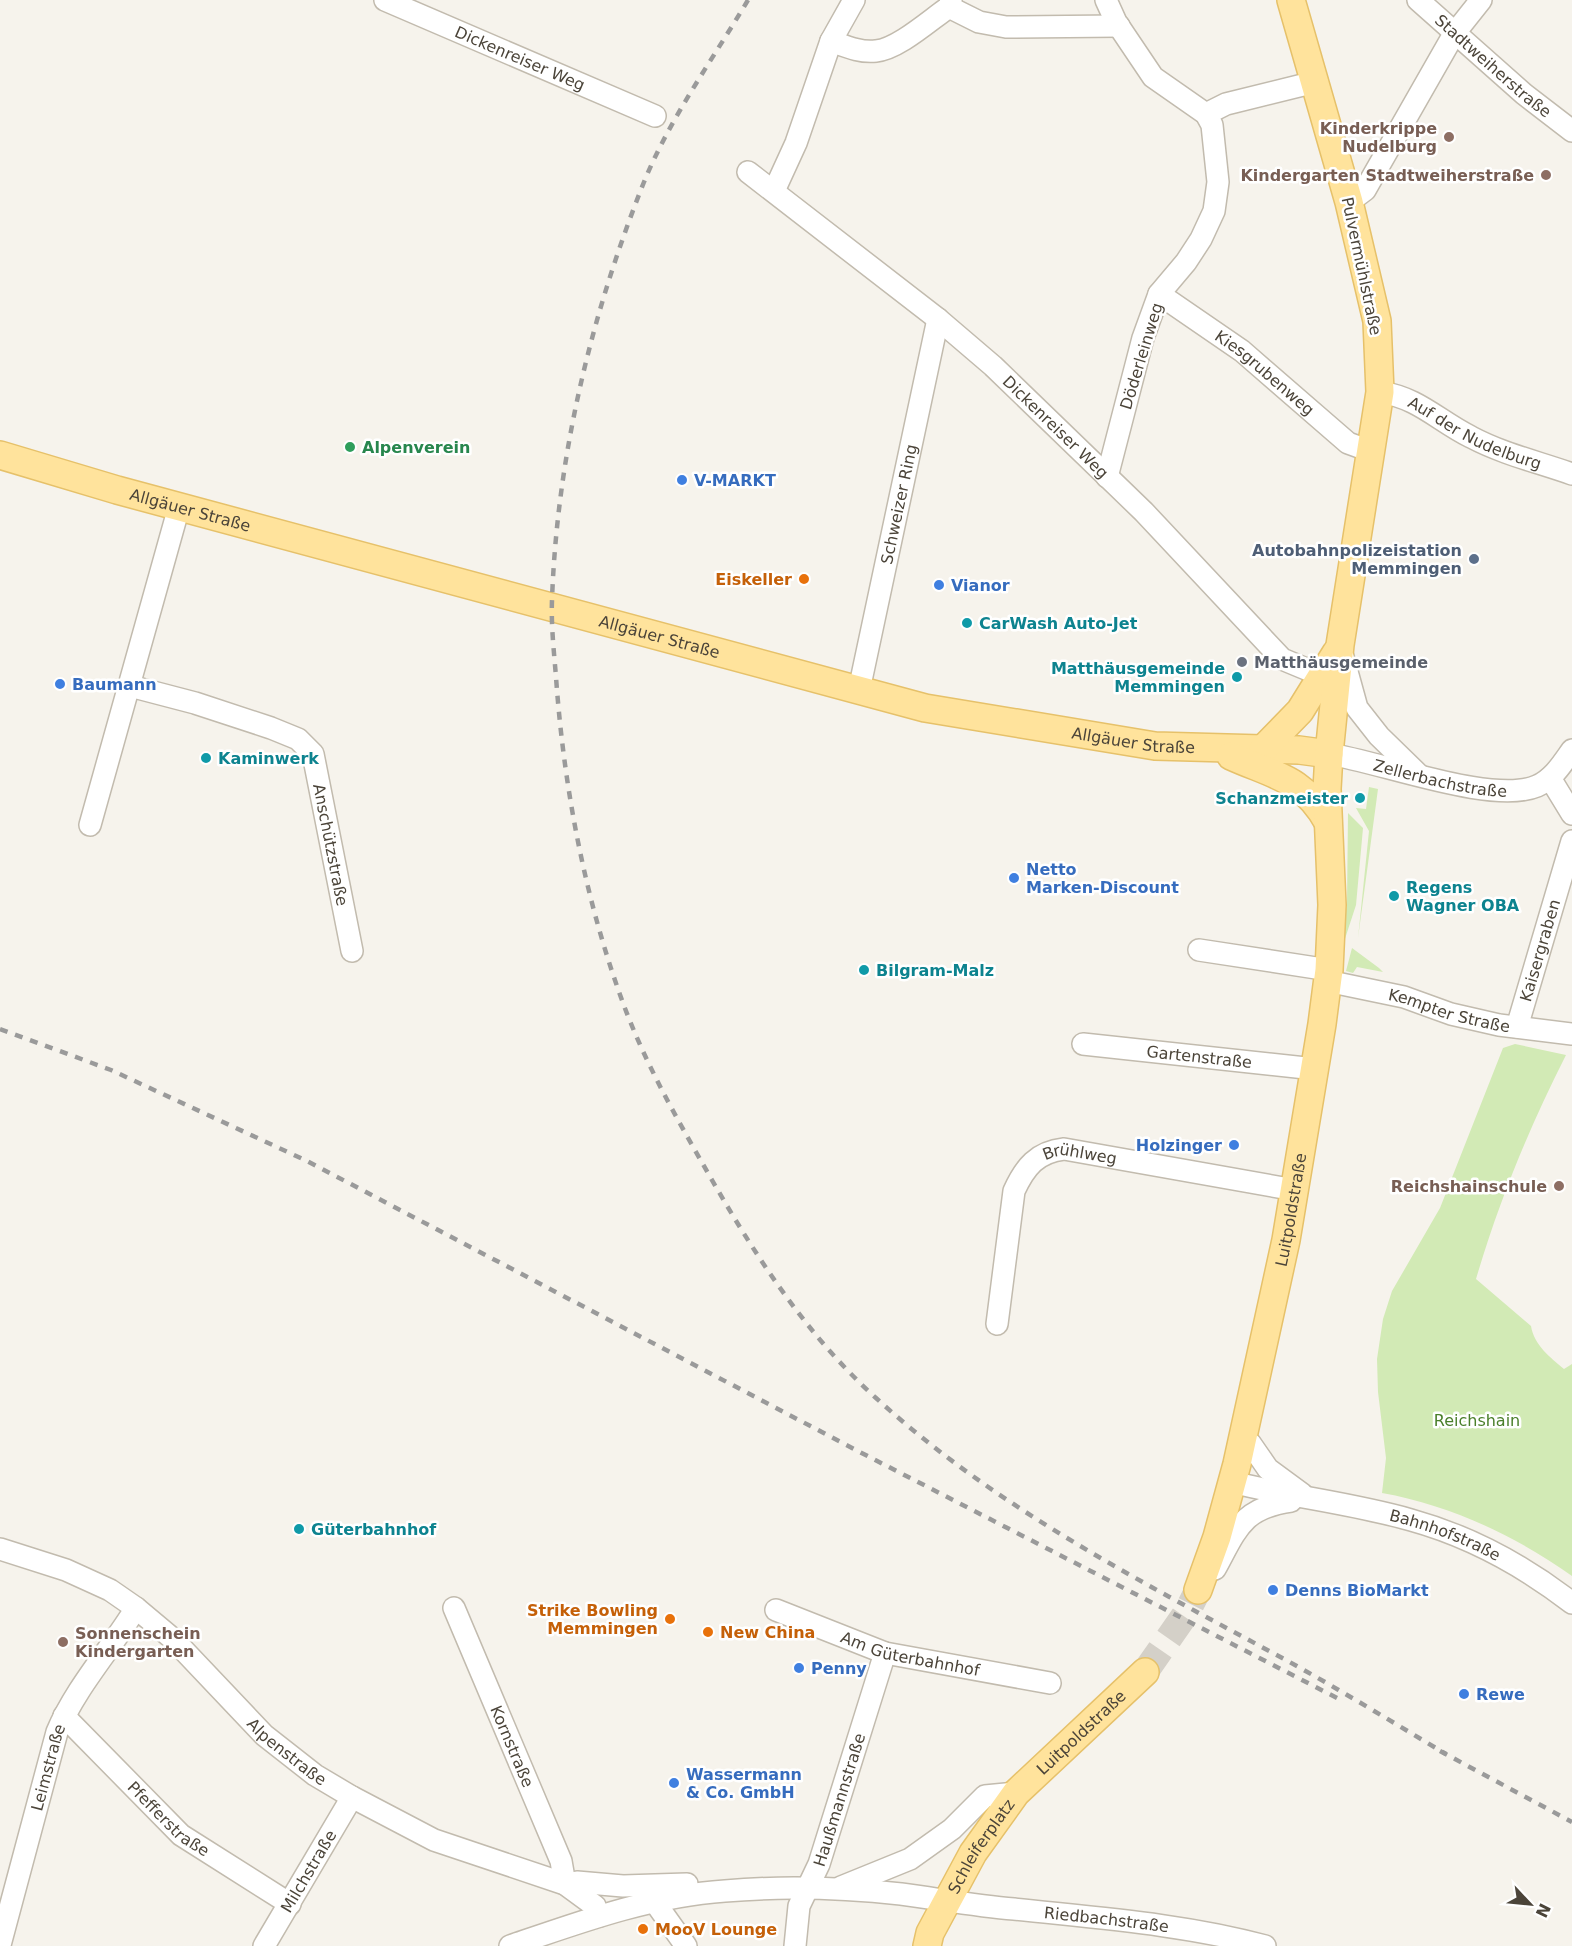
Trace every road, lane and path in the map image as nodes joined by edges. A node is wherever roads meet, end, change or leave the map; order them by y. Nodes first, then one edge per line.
1 (385, 0) edge
2 (854, 0) edge
3 (1106, 0) edge
4 (1291, 0) edge
5 (1418, 0) edge
6 (1481, 0) edge
7 (950, 4) edge
8 (1119, 26) junction
9 (1454, 34) junction
10 (831, 41) junction
11 (1315, 82) junction
12 (1206, 114) junction
13 (655, 116) dead end
14 (1572, 131) edge
15 (748, 172) dead end
16 (774, 191) junction
17 (1349, 202) junction
18 (1159, 294) junction
19 (938, 319) junction
20 (1380, 392) junction
21 (1370, 451) junction
22 (0, 455) edge
23 (1571, 470) edge
24 (1107, 477) junction
25 (179, 507) junction
26 (1340, 645) junction
27 (1323, 676) junction
28 (130, 686) junction
29 (859, 690) junction
30 (1263, 749) junction
31 (1218, 750) junction
32 (1572, 750) edge
33 (1329, 754) junction
34 (1418, 774) junction
35 (1550, 778) junction
36 (1572, 814) edge
37 (1328, 822) junction
38 (90, 825) dead end
39 (1572, 841) edge
40 (1199, 950) dead end
41 (352, 951) dead end
42 (1328, 976) junction
43 (1517, 1027) junction
44 (1572, 1034) edge
45 (1083, 1044) dead end
46 (1315, 1069) junction
47 (1295, 1190) junction
48 (998, 1324) dead end
49 (1246, 1416) junction
50 (1250, 1443) joint
51 (1232, 1482) junction
52 (1307, 1499) junction
53 (0, 1549) edge
54 (1198, 1590) joint
55 (1572, 1603) edge
56 (136, 1608) junction
57 (454, 1608) dead end
58 (776, 1610) dead end
59 (885, 1653) junction
60 (1145, 1672) tunnel mouth
61 (1050, 1683) dead end
62 (64, 1716) junction
63 (1016, 1793) junction
64 (352, 1797) junction
65 (565, 1884) junction
66 (806, 1889) junction
67 (726, 1890) junction
68 (831, 1890) junction
69 (946, 1900) junction
70 (654, 1901) junction
71 (290, 1904) junction
72 (1017, 1910) joint
73 (598, 1916) junction
74 (0, 1945) edge
75 (264, 1946) edge
76 (510, 1946) edge
77 (686, 1946) edge
78 (795, 1946) edge
79 (927, 1946) edge
80 (1264, 1946) edge

1 - 13 street, Dickenreiser Weg
2 - 10 street
3 - 8 street
4 - 11 main road, Pulvermühlstraße
5 - 9 street, Stadtweiherstraße
6 - 9 street
7 - 8 street
7 - 10 street
8 - 12 street
9 - 14 street, Stadtweiherstraße
9 - 17 street
10 - 16 street
11 - 12 street
11 - 17 main road, Pulvermühlstraße
12 - 18 street, Döderleinweg
15 - 16 street, Dickenreiser Weg
16 - 19 street, Dickenreiser Weg
17 - 20 main road, Pulvermühlstraße
18 - 21 street, Kiesgrubenweg
18 - 24 street, Döderleinweg
19 - 24 street, Dickenreiser Weg
19 - 29 street, Schweizer Ring
20 - 21 main road, Pulvermühlstraße
20 - 23 street, Auf der Nudelburg
21 - 26 main road, Pulvermühlstraße
22 - 25 main road, Allgäuer Straße
24 - 27 street, Dickenreiser Weg
25 - 28 street
25 - 29 main road, Allgäuer Straße
26 - 27 main road
26 - 33 main road, Pulvermühlstraße
26 - 34 street
27 - 30 main road
28 - 38 street
28 - 41 street, Anschützstraße
29 - 31 main road, Allgäuer Straße
30 - 31 main road, Allgäuer Straße
30 - 33 main road, Allgäuer Straße
31 - 37 main road
32 - 35 street
33 - 34 street, Zellerbachstraße
33 - 37 main road, Luitpoldstraße
34 - 35 street, Zellerbachstraße
35 - 36 street
37 - 42 main road, Luitpoldstraße
39 - 43 street, Kaisergraben
40 - 42 street, Kempter Straße
42 - 43 street, Kempter Straße
42 - 46 main road, Luitpoldstraße
43 - 44 street, Kempter Straße
45 - 46 street, Gartenstraße
46 - 47 main road, Luitpoldstraße
47 - 48 street, Brühlweg
47 - 49 main road, Luitpoldstraße
49 - 50 main road
49 - 51 main road, Luitpoldstraße
50 - 52 street, Bahnhofstraße
51 - 52 street, Bahnhofstraße
51 - 54 main road, Luitpoldstraße
52 - 54 street
52 - 55 street, Bahnhofstraße
53 - 56 street, Alpenstraße
56 - 62 street, Leimstraße
56 - 64 street, Alpenstraße
57 - 65 street, Kornstraße
58 - 59 street, Am Güterbahnhof
59 - 61 street, Am Güterbahnhof
59 - 66 street, Haußmannstraße
60 - 63 main road, Luitpoldstraße
62 - 71 street, Pfefferstraße
62 - 74 street, Leimstraße
63 - 68 street
63 - 69 main road, Schleiferplatz
64 - 65 street, Alpenstraße
64 - 71 street, Milchstraße
65 - 67 street
65 - 73 street, Alpenstraße
66 - 67 street
66 - 68 street
66 - 78 street, Haußmannstraße
67 - 70 street
68 - 69 street, Schleiferplatz
69 - 72 street, Schleiferplatz
69 - 79 main road, Schleiferplatz
70 - 73 street
70 - 77 street
71 - 75 street, Milchstraße
72 - 80 street, Riedbachstraße
73 - 76 street

